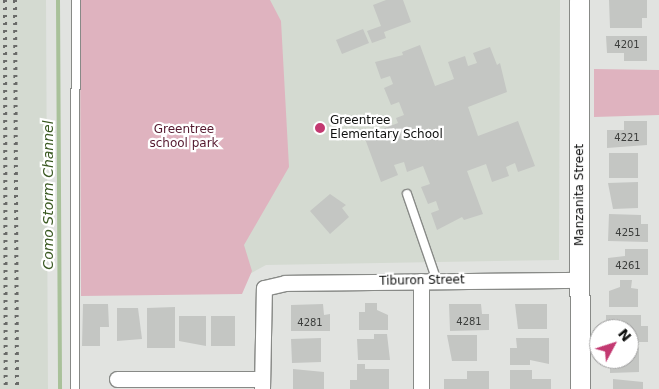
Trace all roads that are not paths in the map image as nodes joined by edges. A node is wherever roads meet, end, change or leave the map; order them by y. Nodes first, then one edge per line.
1 (76, 0) edge
2 (579, 0) edge
3 (407, 194) dead end
4 (580, 280) junction
5 (421, 281) junction
6 (437, 281) junction
7 (117, 379) dead end
8 (262, 384) edge
9 (75, 389) edge
10 (421, 389) edge
11 (580, 389) edge

1 - 9 lane
2 - 4 street, Manzanita Street
3 - 6 lane
4 - 6 street, Tiburon Street
4 - 11 street, Manzanita Street
5 - 6 street, Tiburon Street
5 - 8 street, Tiburon Street
5 - 10 street
7 - 8 street

